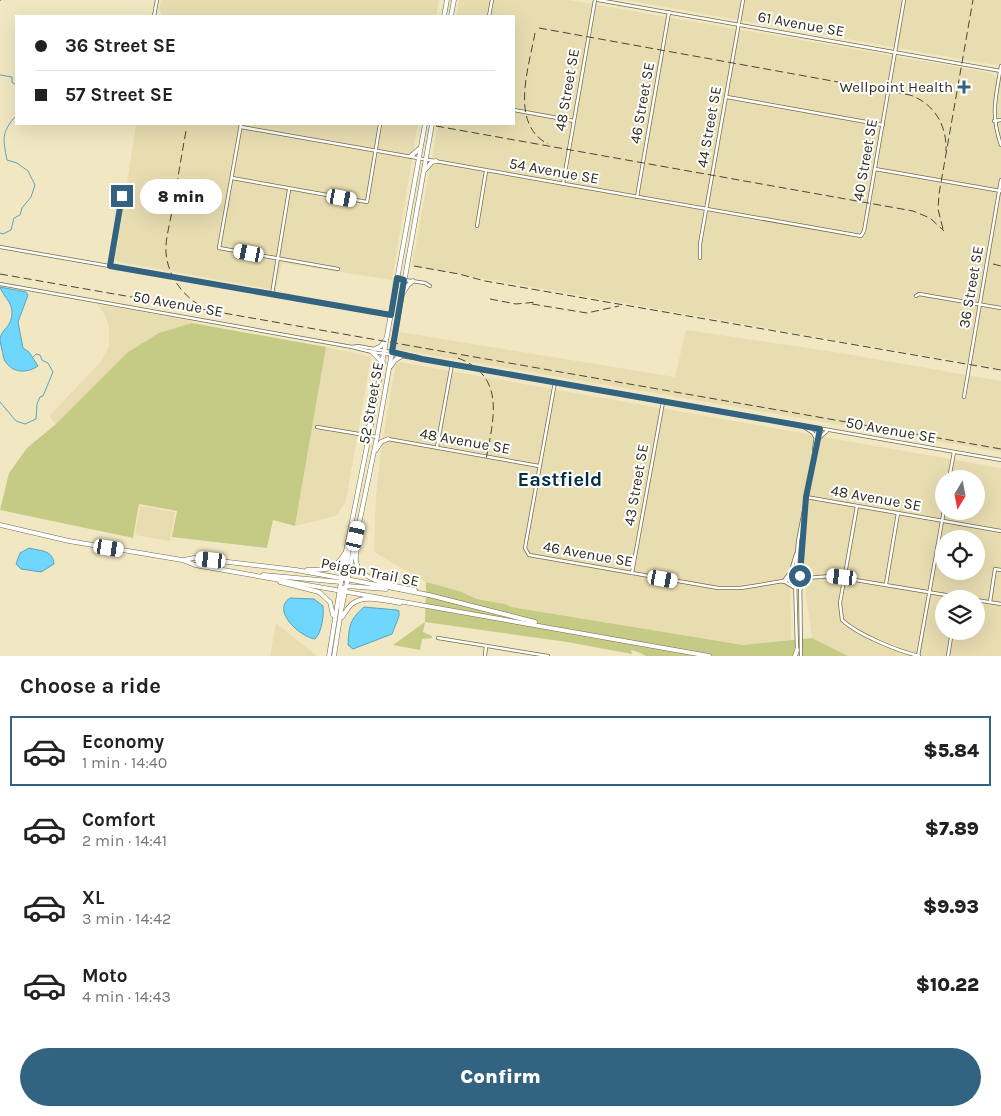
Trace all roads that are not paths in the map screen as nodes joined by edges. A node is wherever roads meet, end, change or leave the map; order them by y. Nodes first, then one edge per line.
1 (157, 0) edge
2 (447, 0) edge
3 (454, 0) edge
4 (492, 0) edge
5 (596, 0) edge
6 (743, 0) edge
7 (904, 0) edge
8 (669, 12) junction
9 (154, 15) edge
10 (444, 15) edge
11 (451, 15) edge
12 (489, 15) edge
13 (739, 24) junction
14 (895, 52) junction
15 (1001, 66) edge
16 (1001, 71) edge
17 (727, 97) junction
18 (515, 110) edge
19 (1001, 120) edge
20 (574, 121) junction
21 (994, 121) junction
22 (241, 125) edge
23 (380, 125) edge
24 (425, 125) edge
25 (432, 125) edge
26 (882, 125) junction
27 (1001, 145) edge
28 (420, 147) junction
29 (375, 150) junction
30 (411, 156) junction
31 (419, 158) junction
32 (426, 159) junction
33 (436, 161) junction
34 (875, 169) junction
35 (486, 171) junction
36 (423, 173) junction
37 (232, 178) junction
38 (1001, 180) edge
39 (563, 184) junction
40 (289, 190) junction
41 (1000, 191) edge
42 (122, 196) dead end
43 (637, 197) junction
44 (706, 209) junction
45 (477, 226) dead end
46 (862, 235) joint
47 (0, 247) edge
48 (278, 258) junction
49 (700, 258) dead end
50 (110, 266) junction
51 (338, 269) dead end
52 (397, 278) junction
53 (404, 280) junction
54 (413, 281) junction
55 (0, 284) edge
56 (430, 286) dead end
57 (272, 295) junction
58 (402, 295) junction
59 (916, 296) dead end
60 (979, 304) junction
61 (1001, 308) edge
62 (391, 315) junction
63 (387, 337) junction
64 (374, 351) junction
65 (385, 353) junction
66 (392, 354) junction
67 (400, 357) junction
68 (422, 359) junction
69 (383, 363) junction
70 (452, 364) junction
71 (389, 370) junction
72 (555, 382) junction
73 (964, 398) dead end
74 (663, 402) junction
75 (372, 420) junction
76 (803, 426) junction
77 (317, 427) dead end
78 (818, 429) junction
79 (828, 430) junction
80 (360, 434) junction
81 (377, 435) junction
82 (370, 436) junction
83 (388, 439) junction
84 (816, 439) junction
85 (436, 447) junction
86 (954, 452) junction
87 (374, 454) junction
88 (1001, 460) edge
89 (539, 466) junction
90 (951, 470) edge
91 (806, 497) junction
92 (856, 506) junction
93 (898, 513) junction
94 (360, 520) junction
95 (942, 521) junction
96 (0, 525) edge
97 (1001, 531) edge
98 (348, 544) junction
99 (797, 550) junction
100 (346, 551) junction
101 (182, 560) junction
102 (296, 570) junction
103 (800, 570) junction
104 (1001, 570) edge
105 (632, 573) junction
106 (258, 575) junction
107 (269, 577) junction
108 (814, 577) junction
109 (845, 577) junction
110 (808, 578) junction
111 (800, 579) junction
112 (344, 580) junction
113 (795, 580) junction
114 (783, 582) junction
115 (886, 584) junction
116 (392, 588) junction
117 (795, 588) junction
118 (344, 589) junction
119 (800, 591) junction
120 (929, 592) junction
121 (935, 593) edge
122 (428, 595) junction
123 (985, 601) edge
124 (990, 602) junction
125 (1001, 604) edge
126 (425, 606) junction
127 (334, 618) junction
128 (340, 619) junction
129 (551, 627) junction
130 (438, 638) dead end
131 (951, 640) edge
132 (486, 646) junction
133 (796, 650) joint
134 (329, 656) edge
135 (334, 656) edge
136 (484, 656) edge
137 (548, 656) edge
138 (709, 656) edge
139 (796, 656) edge
140 (801, 656) edge
141 (918, 656) edge
142 (948, 656) edge

1 - 9 street
2 - 10 main road
3 - 11 main road
4 - 12 street
5 - 8 street, 61 Avenue SE
5 - 20 street, 48 Street SE
6 - 13 street, 44 Street SE
7 - 14 street, 40 Street SE
8 - 13 street, 61 Avenue SE
8 - 43 street, 46 Street SE
13 - 14 street, 61 Avenue SE
13 - 17 street, 44 Street SE
14 - 16 street, 61 Avenue SE
14 - 26 street, 40 Street SE
15 - 16 street
16 - 21 street
17 - 26 street
17 - 44 street, 44 Street SE
18 - 20 street
19 - 21 street
20 - 39 street, 48 Street SE
21 - 27 street
22 - 29 street, 54 Avenue SE
22 - 37 street
23 - 29 street
24 - 28 main road, 52 Street SE
25 - 32 main road, 52 Street SE
26 - 34 street, 40 Street SE
28 - 30 main road
28 - 31 main road, 52 Street SE
29 - 30 street, 54 Avenue SE
29 - 40 street
30 - 31 street, 54 Avenue SE
31 - 32 street, 54 Avenue SE
31 - 52 main road, 52 Street SE
32 - 33 street, 54 Avenue SE
32 - 36 main road, 52 Street SE
33 - 35 street, 54 Avenue SE
33 - 36 main road
34 - 41 street
34 - 46 street, 40 Street SE
35 - 39 street, 54 Avenue SE
35 - 45 street
36 - 53 main road, 52 Street SE
37 - 40 street
37 - 48 street
38 - 41 street, 36 Street SE
39 - 43 street, 54 Avenue SE
40 - 48 street
41 - 60 street, 36 Street SE
42 - 50 street
43 - 44 street, 54 Avenue SE
44 - 46 street, 54 Avenue SE
44 - 49 street, 44 Street SE
47 - 50 street
48 - 51 street
48 - 57 street
50 - 57 street
52 - 53 street
52 - 62 main road, 52 Street SE
53 - 54 street
53 - 58 main road, 52 Street SE
54 - 56 street
54 - 58 main road
55 - 64 street, 50 Avenue SE
57 - 62 street
58 - 66 main road, 52 Street SE
59 - 60 street
60 - 61 street
60 - 73 street, 36 Street SE
62 - 63 main road, 52 Street SE
63 - 64 main road
63 - 65 main road, 52 Street SE
64 - 65 street, 50 Avenue SE
64 - 69 main road
65 - 66 street, 50 Avenue SE
65 - 69 main road, 52 Street SE
66 - 67 street, 50 Avenue SE
66 - 68 street, 50 Avenue SE
66 - 71 main road, 52 Street SE
67 - 68 street, 50 Avenue SE
67 - 71 main road
68 - 70 street, 50 Avenue SE
69 - 75 main road, 52 Street SE
70 - 72 street, 50 Avenue SE
70 - 85 street
71 - 81 main road, 52 Street SE
72 - 74 street, 50 Avenue SE
72 - 89 street
74 - 76 street, 50 Avenue SE
74 - 105 street, 43 Street SE
75 - 80 main road
75 - 82 main road, 52 Street SE
76 - 78 street, 50 Avenue SE
76 - 84 street
77 - 80 street
78 - 79 street, 50 Avenue SE
78 - 84 street
79 - 84 street
79 - 86 street, 50 Avenue SE
80 - 82 street
81 - 82 street
81 - 83 main road
81 - 87 main road, 52 Street SE
82 - 98 main road, 52 Street SE
83 - 85 street, 48 Avenue SE
83 - 87 main road
84 - 91 street
85 - 89 street, 48 Avenue SE
86 - 88 street, 50 Avenue SE
86 - 90 street
87 - 94 main road, 52 Street SE
89 - 105 street, 46 Avenue SE
91 - 92 street, 48 Avenue SE
91 - 99 street
91 - 103 street
92 - 93 street, 48 Avenue SE
92 - 109 street
93 - 95 street, 48 Avenue SE
93 - 115 street
94 - 112 main road, 52 Street SE
94 - 122 main road
95 - 97 street, 48 Avenue SE
95 - 120 street
96 - 101 main road, Peigan Trail SE
98 - 100 main road, 52 Street SE
98 - 112 main road
99 - 113 street
99 - 114 street
100 - 102 main road
100 - 112 main road, 52 Street SE
101 - 102 main road, Peigan Trail SE
101 - 106 main road, Peigan Trail SE
102 - 112 main road, Peigan Trail SE
103 - 108 street
103 - 111 street
104 - 124 street
105 - 114 street, 46 Avenue SE
106 - 107 main road, Peigan Trail SE
106 - 112 main road
107 - 118 main road, Peigan Trail SE
107 - 127 main road
108 - 109 street, 46 Avenue SE
108 - 110 street, 46 Avenue SE
109 - 115 street, 46 Avenue SE
109 - 141 street
110 - 111 street, 46 Avenue SE
110 - 119 street
111 - 113 street, 46 Avenue SE
111 - 119 street
112 - 116 main road, Peigan Trail SE
112 - 118 main road, 52 Street SE
112 - 118 main road, 52 Street SE
113 - 114 street, 46 Avenue SE
113 - 117 street
114 - 117 street
115 - 120 street, 46 Avenue SE
116 - 118 main road
116 - 122 main road, Peigan Trail SE
117 - 133 street
118 - 126 main road, Peigan Trail SE
118 - 127 main road, 52 Street SE
118 - 128 main road
119 - 140 street
120 - 121 street, 46 Avenue SE
120 - 141 street
122 - 129 main road, Peigan Trail SE
123 - 124 street
124 - 125 street
126 - 128 main road
126 - 129 main road, Peigan Trail SE
127 - 134 main road, 52 Street SE
128 - 135 main road
129 - 138 main road, Peigan Trail SE
130 - 132 street
131 - 142 street
132 - 136 street
132 - 137 street
133 - 139 main road

